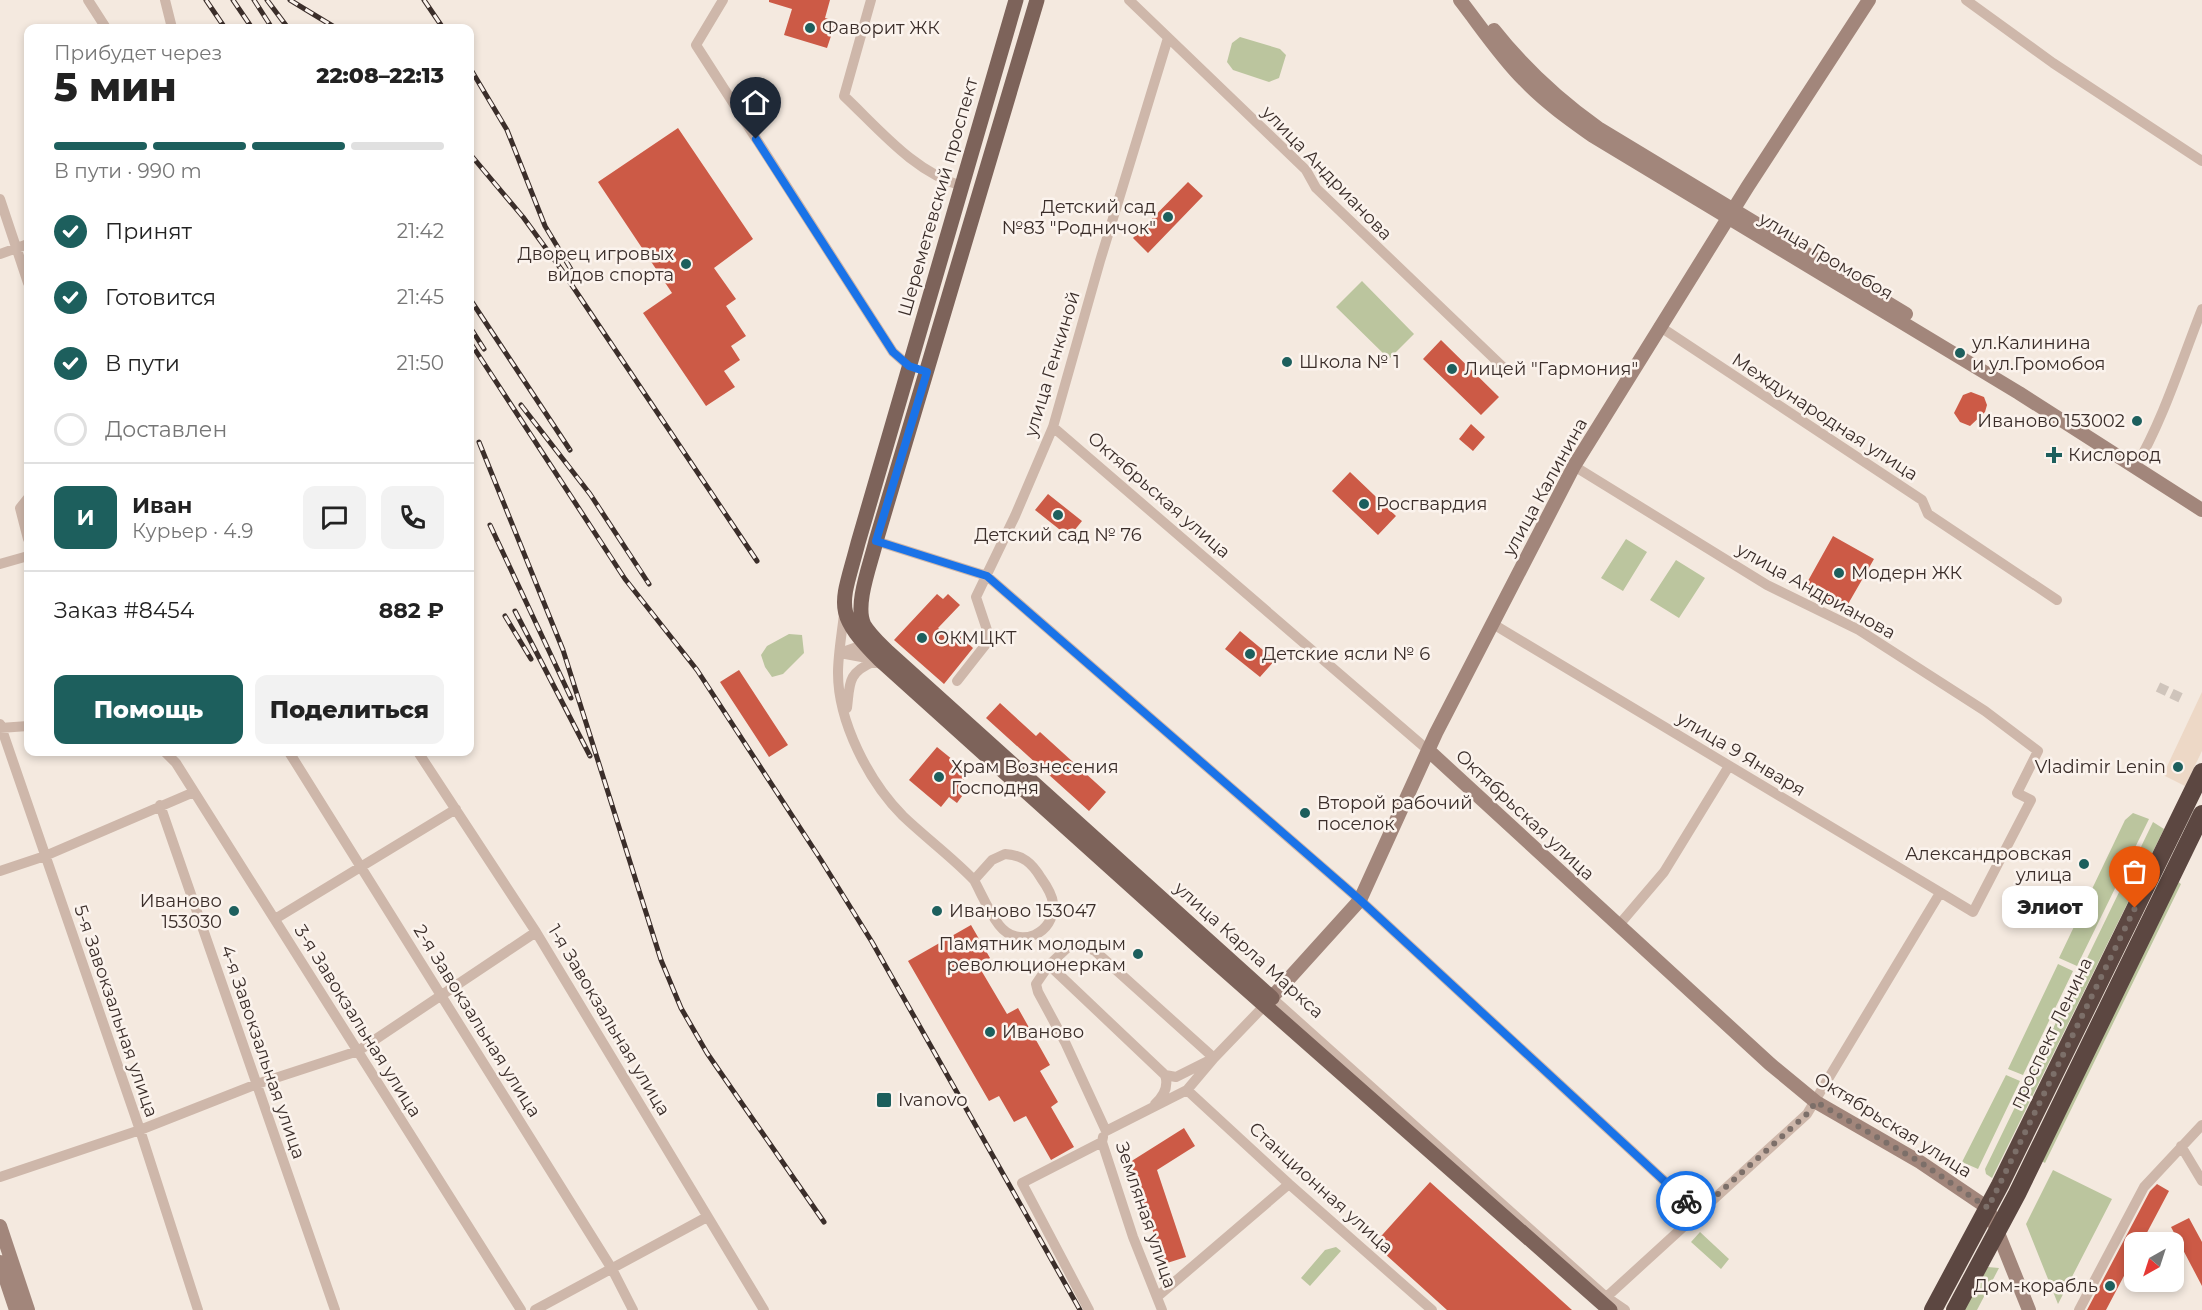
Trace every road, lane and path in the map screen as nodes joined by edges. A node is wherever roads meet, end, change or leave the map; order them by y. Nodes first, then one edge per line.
1 (88, 0) edge
2 (165, 0) edge
3 (723, 0) edge
4 (871, 0) edge
5 (1016, 0) edge
6 (1037, 0) edge
7 (1129, 0) edge
8 (1460, 0) edge
9 (1472, 0) edge
10 (1869, 0) edge
11 (1966, 0) edge
12 (103, 24) edge
13 (171, 24) edge
14 (1167, 38) junction
15 (2202, 161) edge
16 (962, 186) junction
17 (981, 191) junction
18 (0, 199) edge
19 (1731, 213) junction
20 (24, 246) edge
21 (17, 249) junction
22 (0, 254) edge
23 (24, 271) edge
24 (2202, 309) edge
25 (1659, 326) junction
26 (909, 366) junction
27 (1503, 367) dead end
28 (927, 372) junction
29 (1053, 427) junction
30 (2138, 464) junction
31 (1574, 466) junction
32 (2202, 500) edge
33 (24, 503) edge
34 (2202, 510) edge
35 (24, 523) edge
36 (876, 541) junction
37 (24, 557) edge
38 (0, 564) edge
39 (987, 576) junction
40 (2057, 600) dead end
41 (860, 610) junction
42 (844, 614) junction
43 (1493, 624) junction
44 (852, 628) junction
45 (866, 646) junction
46 (840, 653) junction
47 (884, 659) junction
48 (957, 681) dead end
49 (846, 718) junction
50 (24, 726) edge
51 (0, 727) edge
52 (1429, 751) junction
53 (169, 756) edge
54 (292, 756) edge
55 (421, 756) edge
56 (1729, 766) junction
57 (2202, 772) edge
58 (194, 792) junction
59 (160, 805) junction
60 (456, 809) junction
61 (2202, 813) edge
62 (45, 856) junction
63 (361, 867) junction
64 (0, 871) edge
65 (974, 880) junction
66 (1940, 893) junction
67 (1360, 900) junction
68 (1973, 912) joint
69 (275, 919) junction
70 (1618, 926) junction
71 (536, 932) junction
72 (1049, 965) junction
73 (442, 996) junction
74 (1268, 1001) junction
75 (358, 1052) junction
76 (1214, 1058) junction
77 (1165, 1075) junction
78 (257, 1084) junction
79 (1187, 1090) junction
80 (1816, 1102) junction
81 (1141, 1115) junction
82 (2202, 1125) edge
83 (140, 1130) junction
84 (1104, 1137) junction
85 (2181, 1146) junction
86 (0, 1177) edge
87 (2202, 1181) edge
88 (1289, 1184) junction
89 (1988, 1208) junction
90 (1698, 1212) junction
91 (707, 1217) junction
92 (0, 1226) edge
93 (1998, 1233) junction
94 (0, 1262) edge
95 (612, 1269) junction
96 (1157, 1298) junction
97 (1606, 1303) edge
98 (16, 1310) edge
99 (28, 1310) edge
100 (198, 1310) edge
101 (334, 1310) edge
102 (521, 1310) edge
103 (534, 1310) edge
104 (633, 1310) edge
105 (764, 1310) edge
106 (1089, 1310) edge
107 (1162, 1310) edge
108 (1432, 1310) edge
109 (1625, 1310) edge
110 (1933, 1310) edge
111 (1955, 1310) edge
112 (2029, 1310) edge
113 (2079, 1310) edge

1 - 12 street
2 - 13 street
3 - 26 street
4 - 16 street
5 - 16 main road, Шереметевский проспект
6 - 17 main road
7 - 14 street, улица Андрианова
8 - 19 main road, улица Громобоя
9 - 19 main road, улица Громобоя
10 - 19 main road, улица Калинина
11 - 15 street
14 - 27 street, улица Андрианова
14 - 29 street, улица Генкиной
16 - 17 main road
16 - 26 main road, Шереметевский проспект
17 - 28 main road
18 - 21 street
19 - 25 main road, улица Калинина
19 - 30 main road, улица Громобоя
20 - 21 street
21 - 22 street
21 - 23 street
24 - 30 street
25 - 31 main road, улица Калинина
25 - 40 street, Международная улица
26 - 28 main road
26 - 42 main road, Шереметевский проспект
28 - 36 main road
29 - 39 street, улица Генкиной
29 - 52 street, Октябрьская улица
30 - 32 main road, улица Громобоя
30 - 34 main road, улица Громобоя
31 - 43 main road, улица Калинина
31 - 68 street, улица Андрианова
33 - 35 street
36 - 39 street
36 - 41 main road
37 - 38 street
39 - 48 street, улица Генкиной
39 - 67 street
41 - 44 street
41 - 47 main road, улица Карла Маркса
42 - 44 main road, улица Карла Маркса
42 - 46 street
43 - 52 main road, улица Калинина
43 - 56 street, улица 9 Января
44 - 45 main road, улица Карла Маркса
44 - 46 street
45 - 46 street
45 - 47 main road, улица Карла Маркса
46 - 47 street
46 - 49 street
47 - 49 street
47 - 74 main road, улица Карла Маркса
49 - 65 street
50 - 51 street
51 - 62 street, 5-я Завокзальная улица
52 - 67 main road, улица Калинина
52 - 70 main road, Октябрьская улица
53 - 58 street, 3-я Завокзальная улица
54 - 63 street, 2-я Завокзальная улица
55 - 60 street, 1-я Завокзальная улица
56 - 66 street, улица 9 Января
56 - 70 street
57 - 89 highway, проспект Ленина
58 - 59 street
58 - 69 street, 3-я Завокзальная улица
59 - 62 street
59 - 78 street, 4-я Завокзальная улица
60 - 63 street
60 - 71 street, 1-я Завокзальная улица
61 - 93 highway
62 - 64 street
62 - 83 street, 5-я Завокзальная улица
63 - 69 street
63 - 73 street, 2-я Завокзальная улица
65 - 65 street
66 - 68 street, улица 9 Января
66 - 80 street
67 - 74 main road, улица Калинина
67 - 90 street
69 - 75 street, 3-я Завокзальная улица
70 - 80 main road, Октябрьская улица
71 - 73 street
71 - 91 street, 1-я Завокзальная улица
72 - 76 street
72 - 77 street
72 - 84 street, Земляная улица
73 - 75 street
73 - 95 street, 2-я Завокзальная улица
74 - 76 street
74 - 97 main road, улица Карла Маркса
75 - 78 street
75 - 102 street, 3-я Завокзальная улица
76 - 77 street
76 - 79 street
77 - 81 street
78 - 83 street
78 - 101 street, 4-я Завокзальная улица
79 - 81 street
79 - 88 street, Станционная улица
80 - 89 main road, Октябрьская улица
80 - 90 street
81 - 84 street
82 - 85 street
83 - 86 street
83 - 100 street, 5-я Завокзальная улица
84 - 96 street, Земляная улица
84 - 106 street
85 - 87 street
85 - 113 street
88 - 96 street
88 - 108 street, Станционная улица
89 - 93 main road
89 - 110 highway, проспект Ленина
90 - 97 street
91 - 95 street
91 - 105 street, 1-я Завокзальная улица
92 - 99 main road
93 - 111 highway
93 - 112 main road
94 - 98 main road
95 - 103 street
95 - 104 street, 2-я Завокзальная улица
96 - 107 street, Земляная улица
97 - 109 street, улица Карла Маркса

